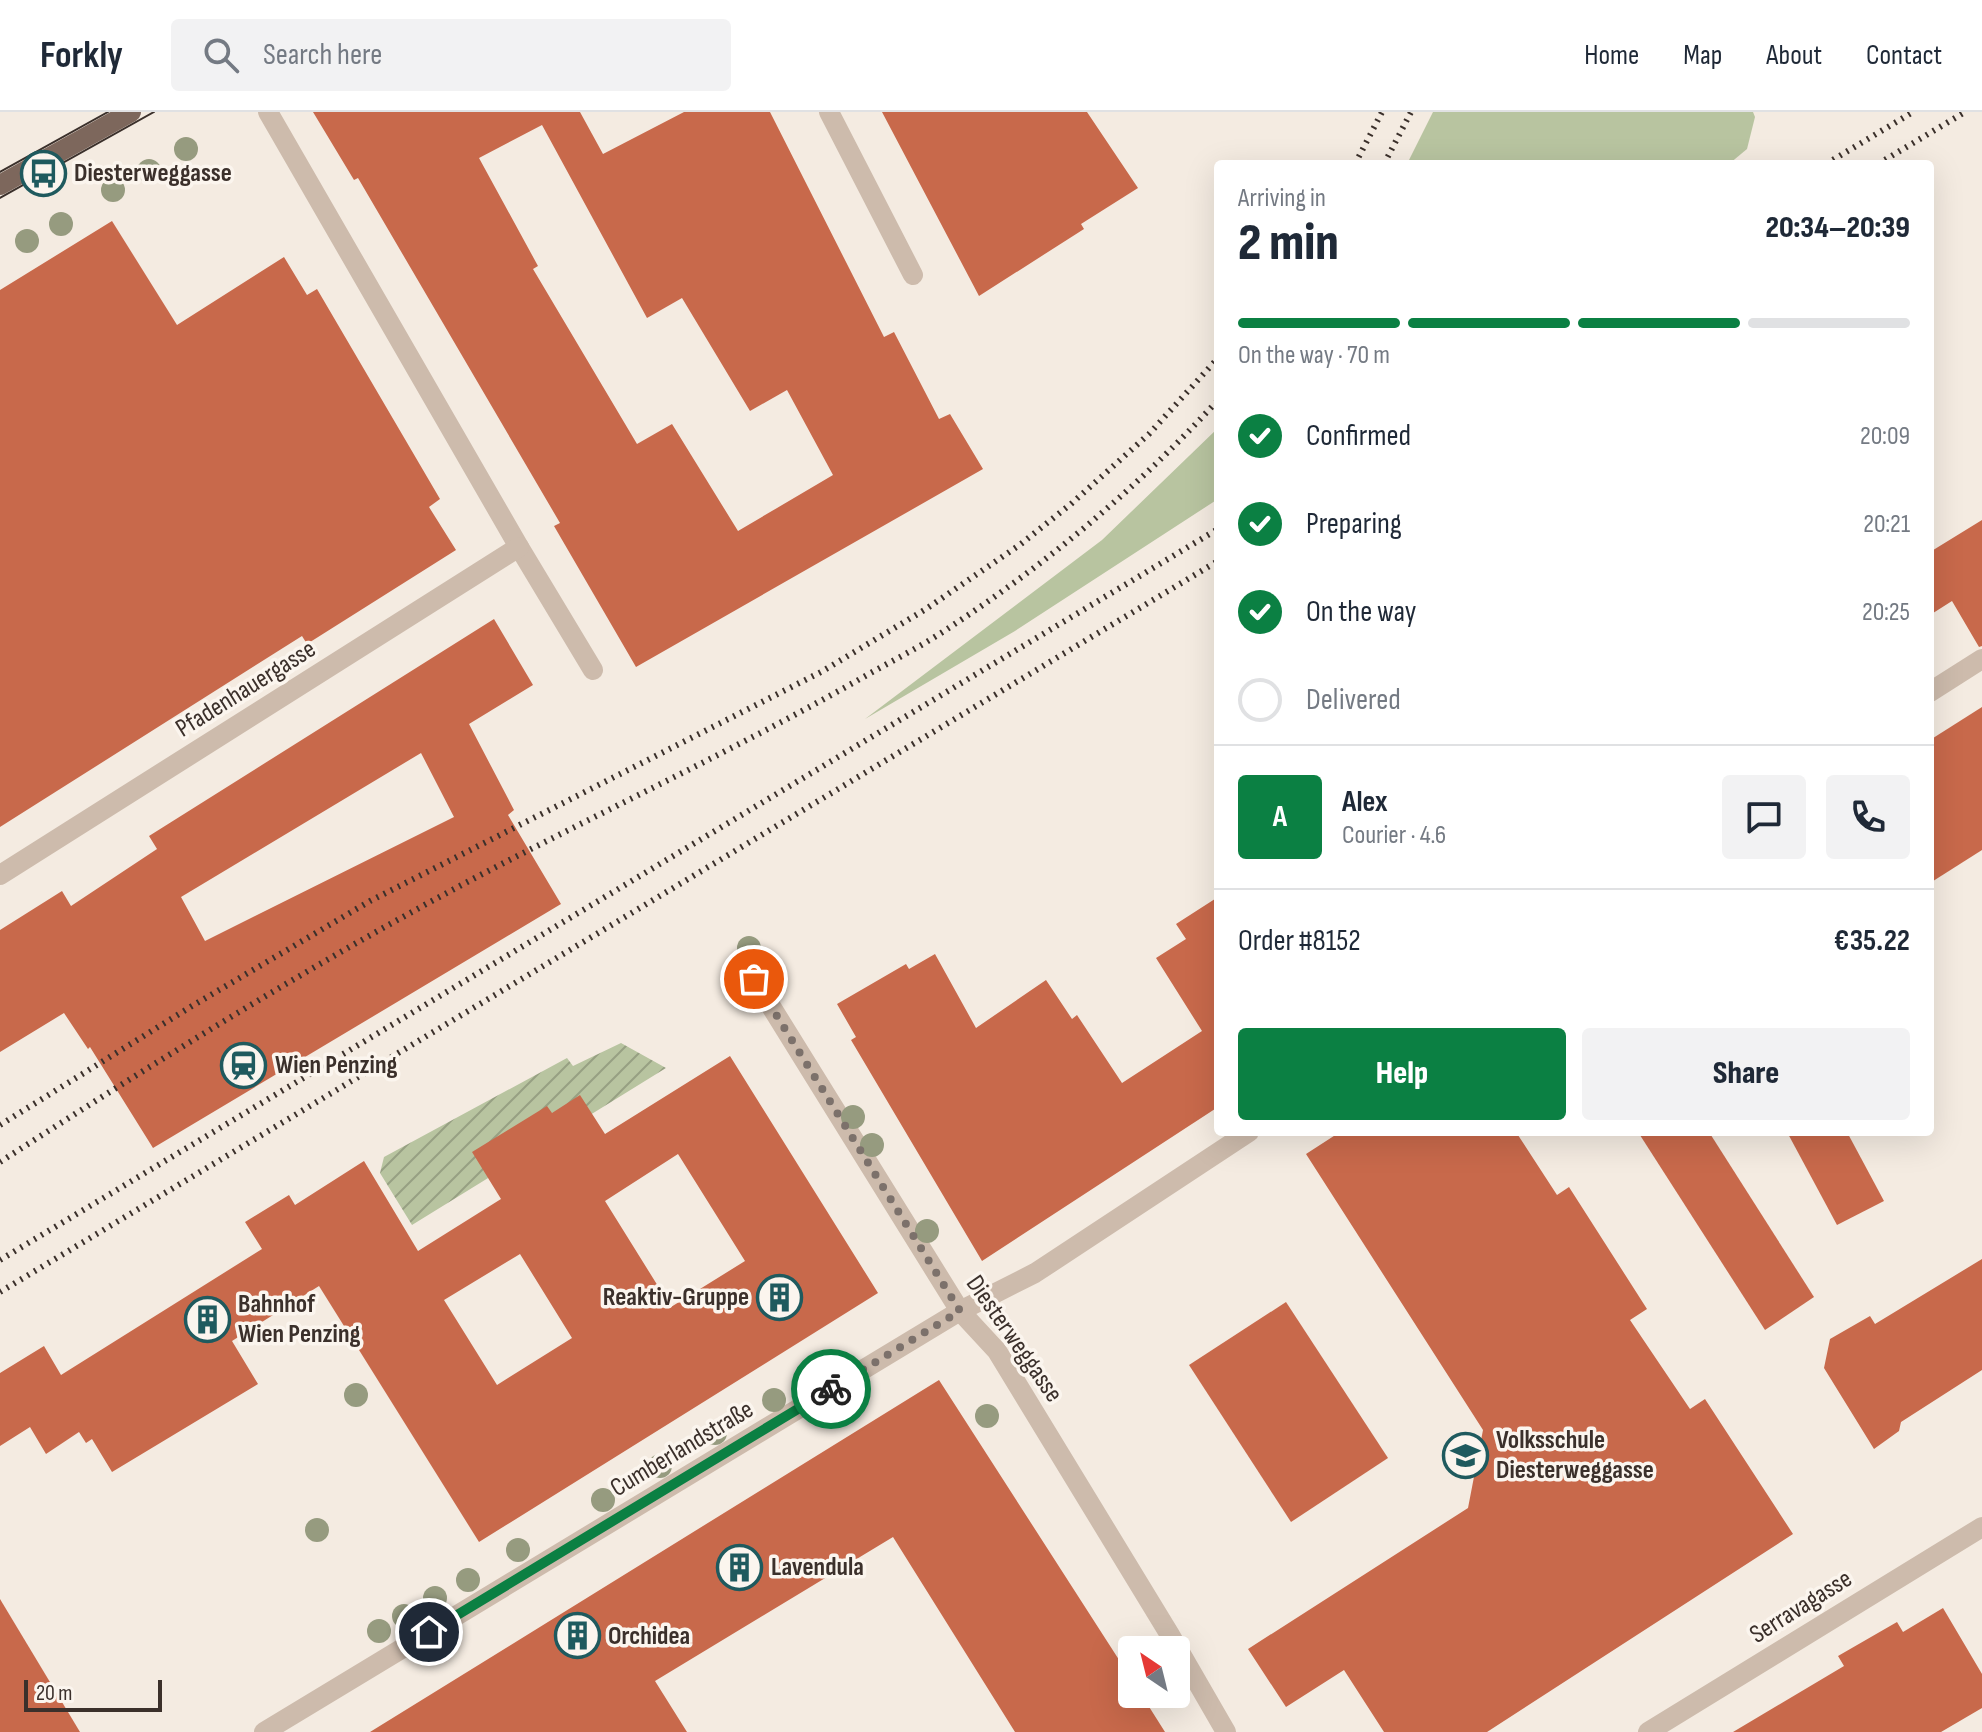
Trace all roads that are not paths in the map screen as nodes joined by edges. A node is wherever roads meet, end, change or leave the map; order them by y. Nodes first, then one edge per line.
1 (131, 112) edge
2 (268, 112) edge
3 (829, 112) edge
4 (0, 185) edge
5 (913, 275) dead end
6 (519, 547) junction
7 (1982, 659) edge
8 (593, 670) dead end
9 (1934, 689) edge
10 (0, 875) edge
11 (754, 979) dead end
12 (1243, 1136) edge
13 (960, 1311) junction
14 (1982, 1527) edge
15 (264, 1732) edge
16 (1226, 1732) edge
17 (1648, 1732) edge

1 - 4 main road
2 - 6 street
3 - 5 street
6 - 8 street
6 - 10 street, Pfadenhauergasse
7 - 9 street
11 - 13 street, Diesterweggasse
12 - 13 street, Cumberlandstraße
13 - 15 street, Cumberlandstraße
13 - 16 street, Diesterweggasse
14 - 17 street, Serravagasse

